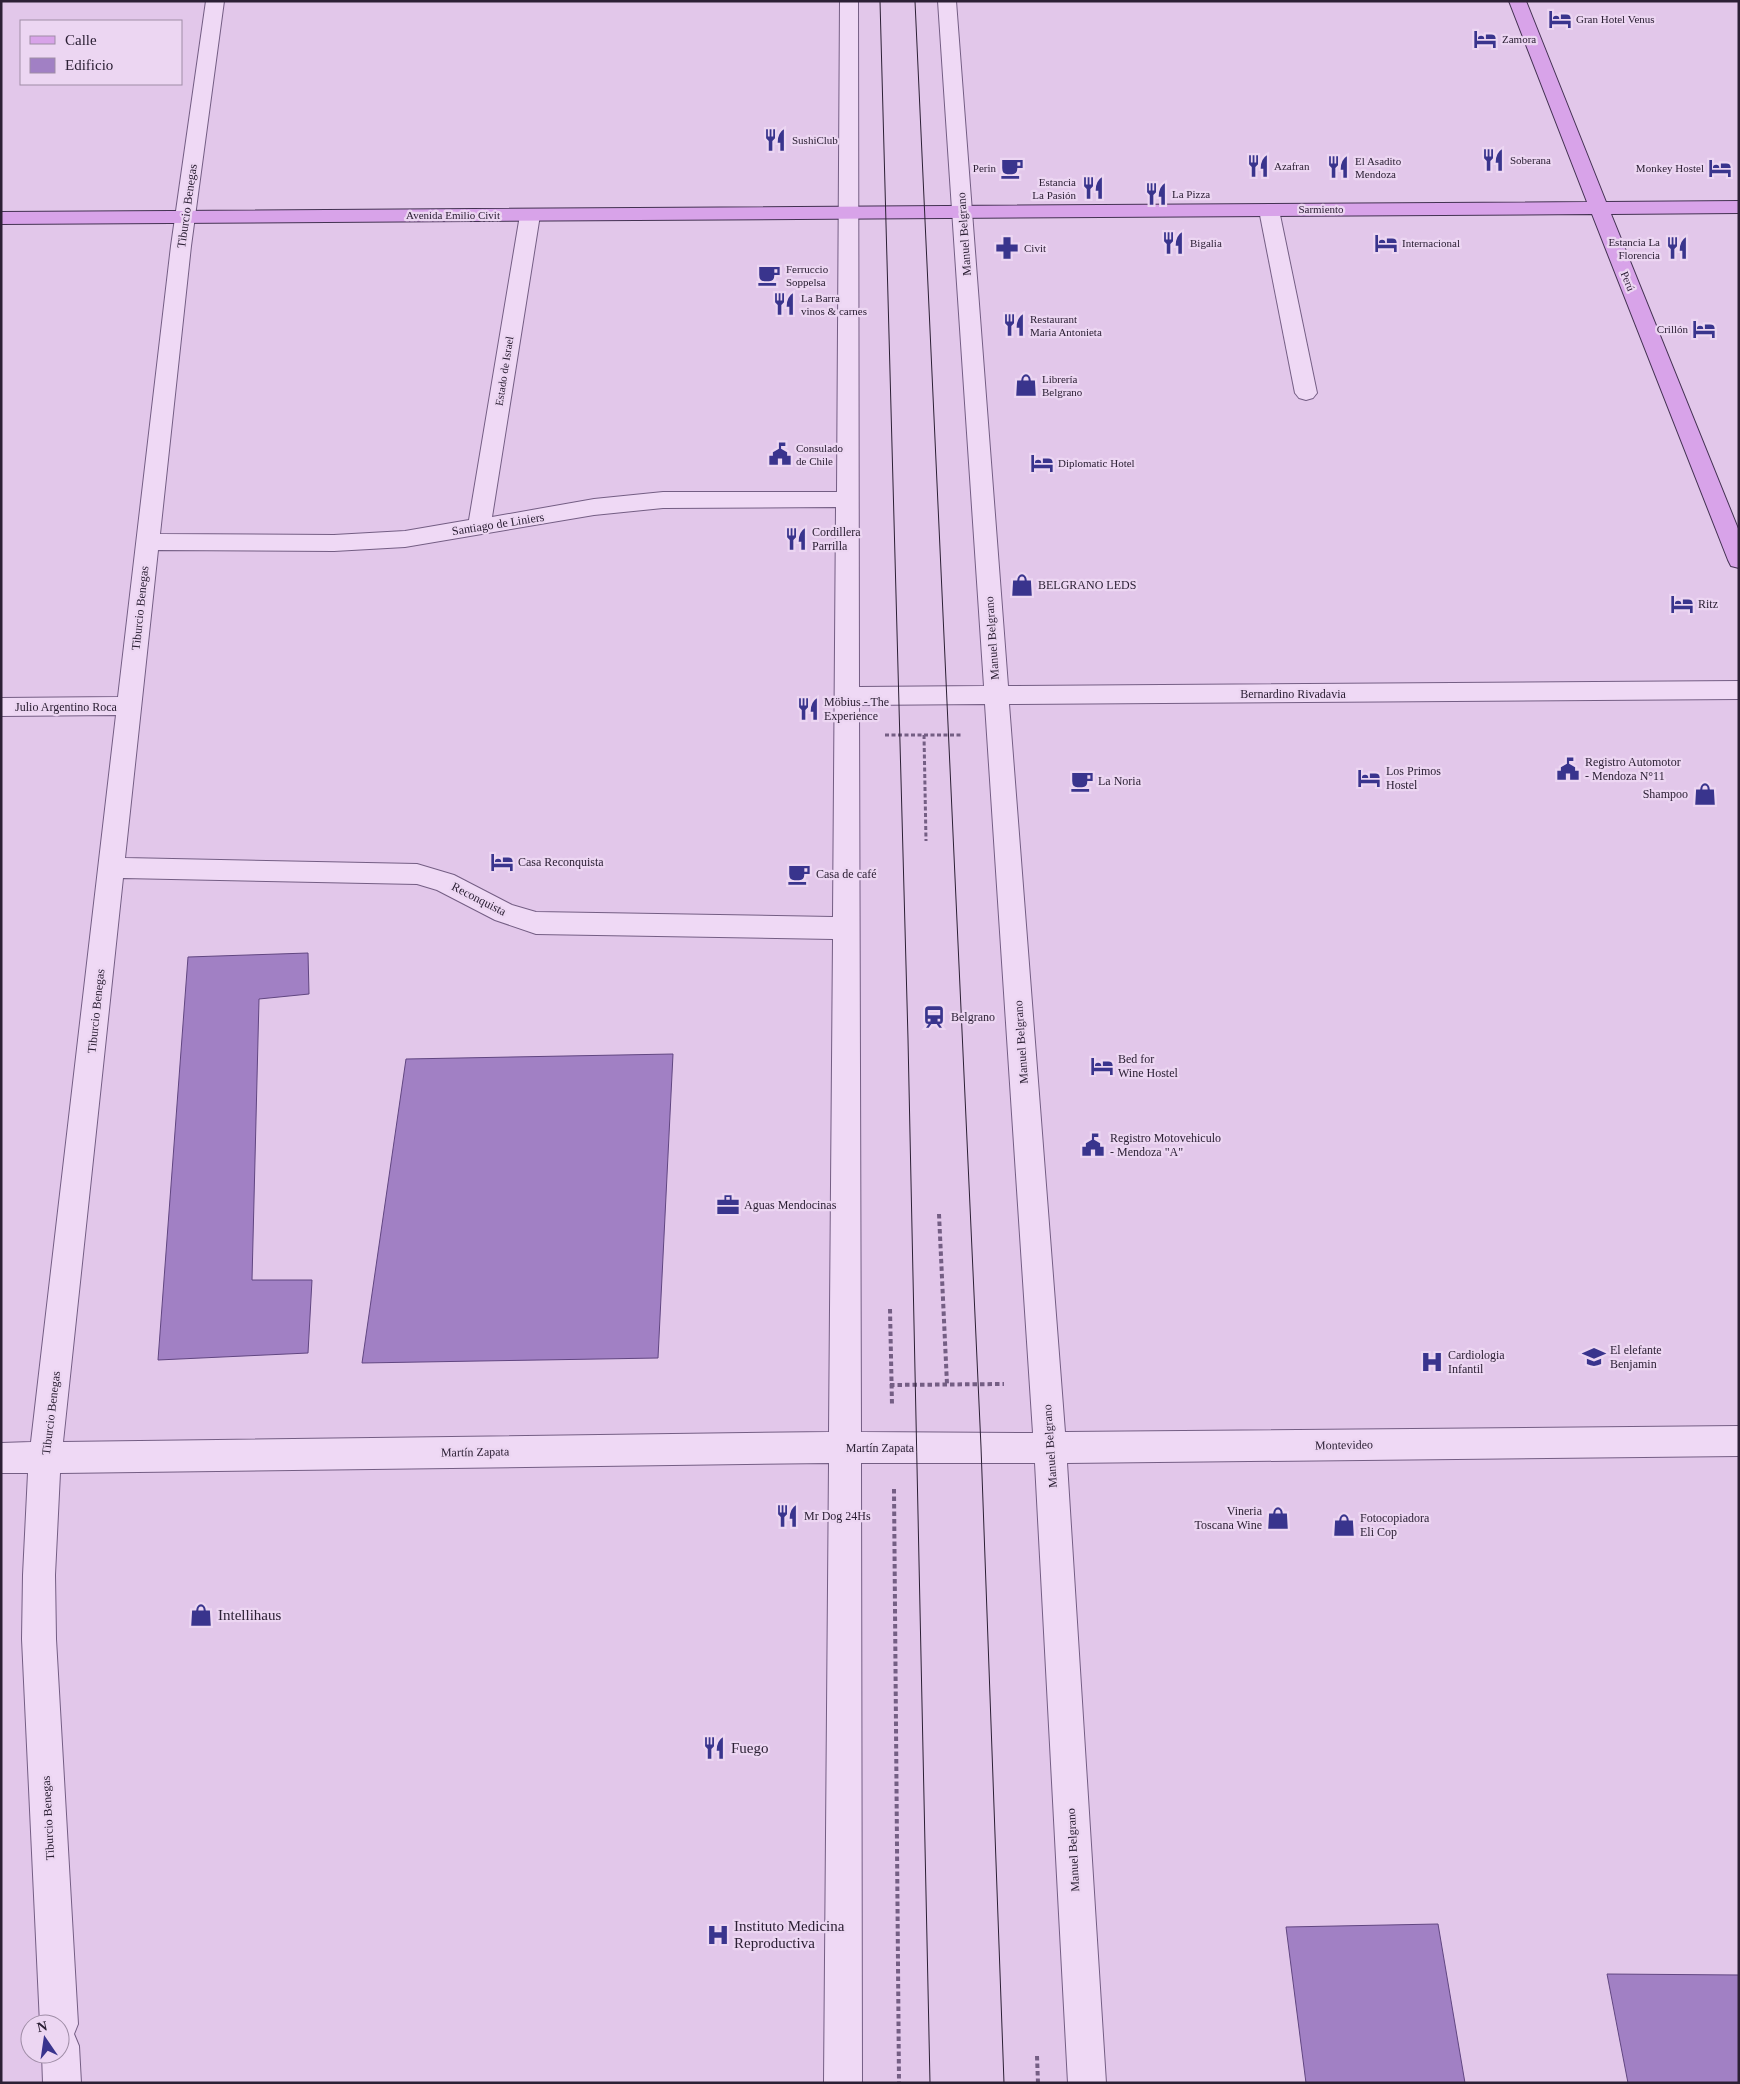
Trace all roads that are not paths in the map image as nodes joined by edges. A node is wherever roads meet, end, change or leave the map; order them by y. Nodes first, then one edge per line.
1 (215, 1) edge
2 (849, 1) edge
3 (948, 1) edge
4 (1517, 1) edge
5 (1739, 207) edge
6 (1598, 208) junction
7 (1269, 210) junction
8 (904, 212) joint
9 (962, 212) junction
10 (848, 213) junction
11 (530, 215) junction
12 (184, 217) junction
13 (1, 218) edge
14 (1306, 394) dead end
15 (848, 499) junction
16 (479, 527) junction
17 (148, 542) junction
18 (1739, 560) edge
19 (1739, 690) edge
20 (847, 696) junction
21 (996, 696) junction
22 (130, 706) junction
23 (1, 707) edge
24 (112, 868) junction
25 (846, 928) junction
26 (1739, 1441) edge
27 (844, 1448) junction
28 (949, 1448) joint
29 (1050, 1448) junction
30 (1, 1458) edge
31 (45, 1458) junction
32 (58, 2014) edge
33 (61, 2064) edge
34 (62, 2083) edge
35 (843, 2083) edge
36 (1087, 2083) edge

1 - 12 street, Tiburcio Benegas
2 - 10 street
3 - 9 street, Manuel Belgrano
4 - 6 main road, Perú
5 - 6 main road, Sarmiento
6 - 7 main road, Sarmiento
6 - 18 main road, Perú
7 - 9 main road, Sarmiento
7 - 14 street
8 - 9 main road, Sarmiento
8 - 10 main road, Avenida Emilio Civit
9 - 21 street, Manuel Belgrano
10 - 11 main road, Avenida Emilio Civit
10 - 15 street
11 - 12 main road, Avenida Emilio Civit
11 - 16 street, Estado de Israel
12 - 13 main road, Avenida Emilio Civit
12 - 17 street, Tiburcio Benegas
15 - 16 street, Santiago de Liniers
15 - 20 street
16 - 17 street, Santiago de Liniers
17 - 22 street, Tiburcio Benegas
19 - 21 street, Bernardino Rivadavia
20 - 21 street, Bernardino Rivadavia
20 - 25 street
21 - 29 street, Manuel Belgrano
22 - 23 street, Julio Argentino Roca
22 - 24 street, Tiburcio Benegas
24 - 25 street, Reconquista
24 - 31 street, Tiburcio Benegas
25 - 27 street
26 - 29 street, Montevideo
27 - 28 street, Martín Zapata
27 - 31 street, Martín Zapata
27 - 35 street
28 - 29 street, Montevideo
29 - 36 street, Manuel Belgrano
30 - 31 street, Martín Zapata
31 - 32 street, Tiburcio Benegas
33 - 34 street

